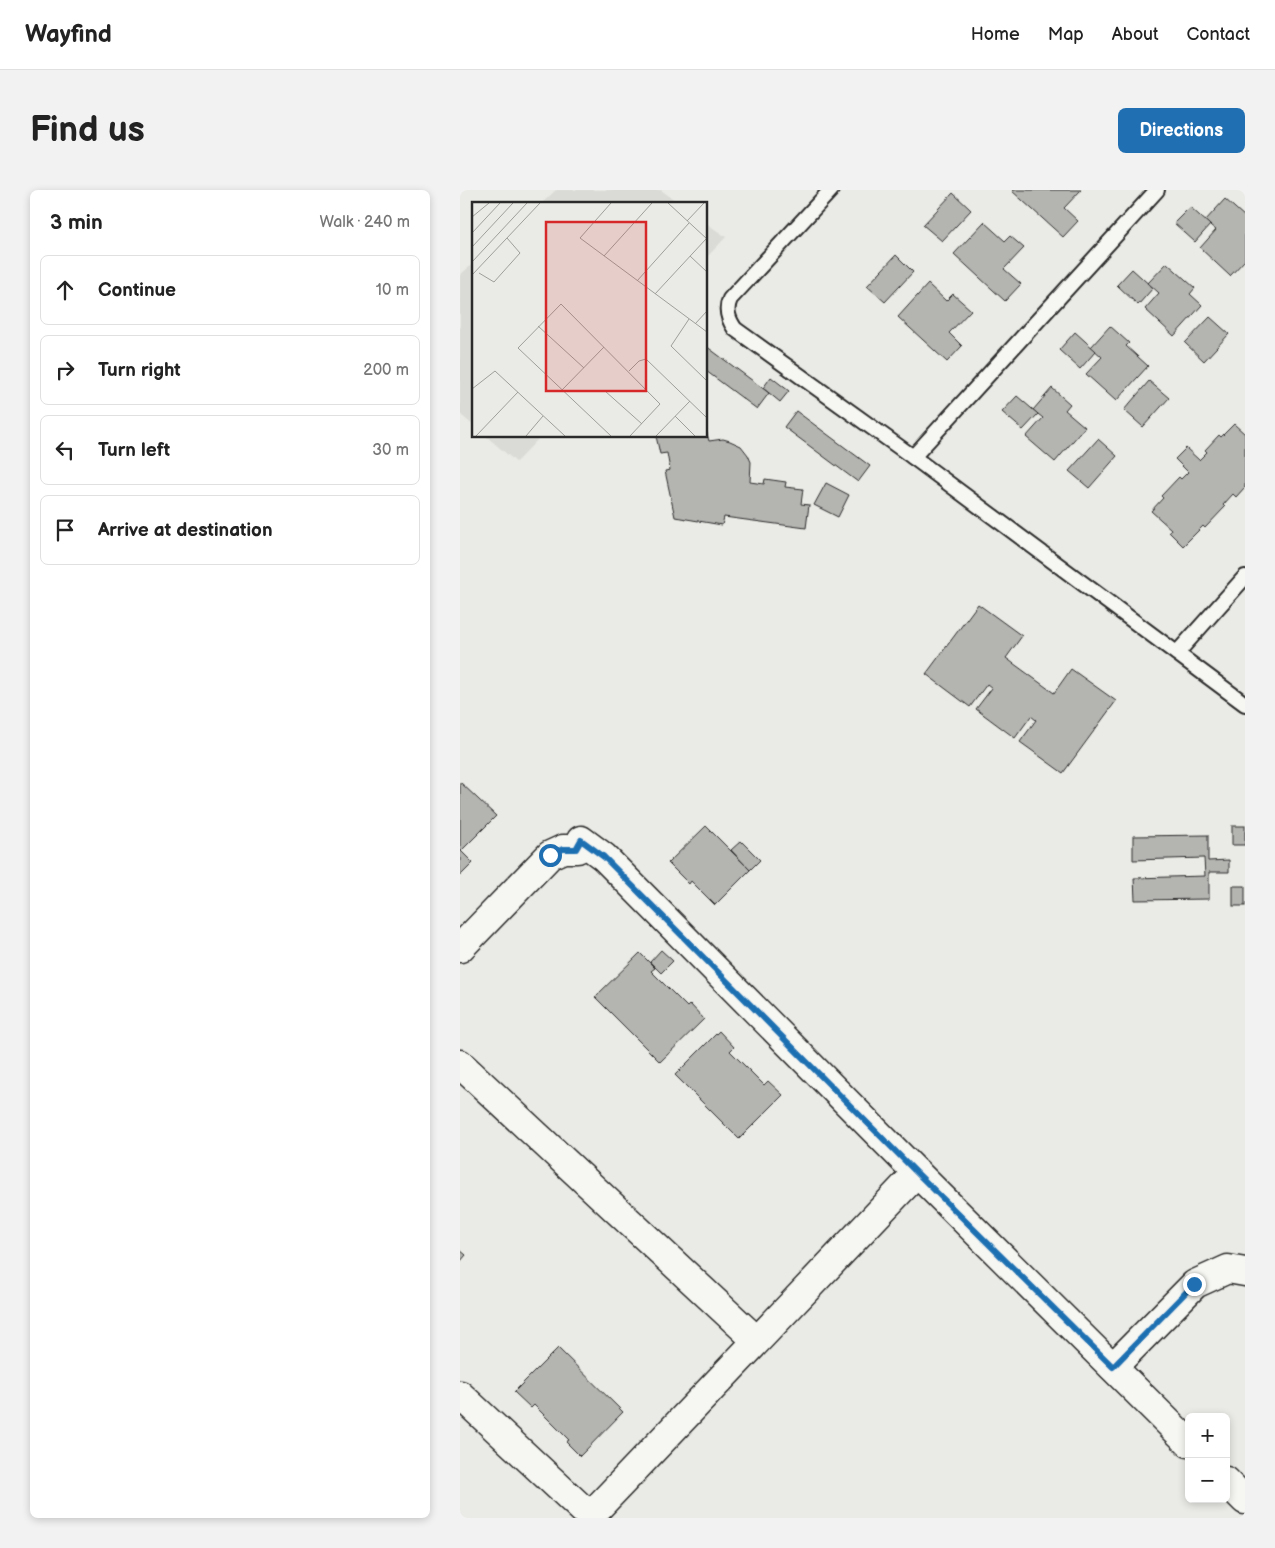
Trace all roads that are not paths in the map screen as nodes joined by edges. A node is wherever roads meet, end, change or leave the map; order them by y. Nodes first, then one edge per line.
1 (831, 190) edge
2 (1158, 190) edge
3 (913, 457) junction
4 (1245, 577) edge
5 (1177, 653) junction
6 (1245, 704) edge
7 (460, 948) edge
8 (460, 1064) edge
9 (917, 1173) junction
10 (1245, 1272) edge
11 (756, 1340) junction
12 (1113, 1367) junction
13 (460, 1396) edge
14 (1185, 1439) edge
15 (1230, 1485) edge
16 (1245, 1500) edge
17 (591, 1517) edge

1 - 3 lane
2 - 3 lane
3 - 5 lane
4 - 5 lane
5 - 6 lane
7 - 9 street
8 - 11 street
9 - 11 street
9 - 12 street
10 - 12 street
11 - 17 street
12 - 14 street
13 - 17 street
15 - 16 street

